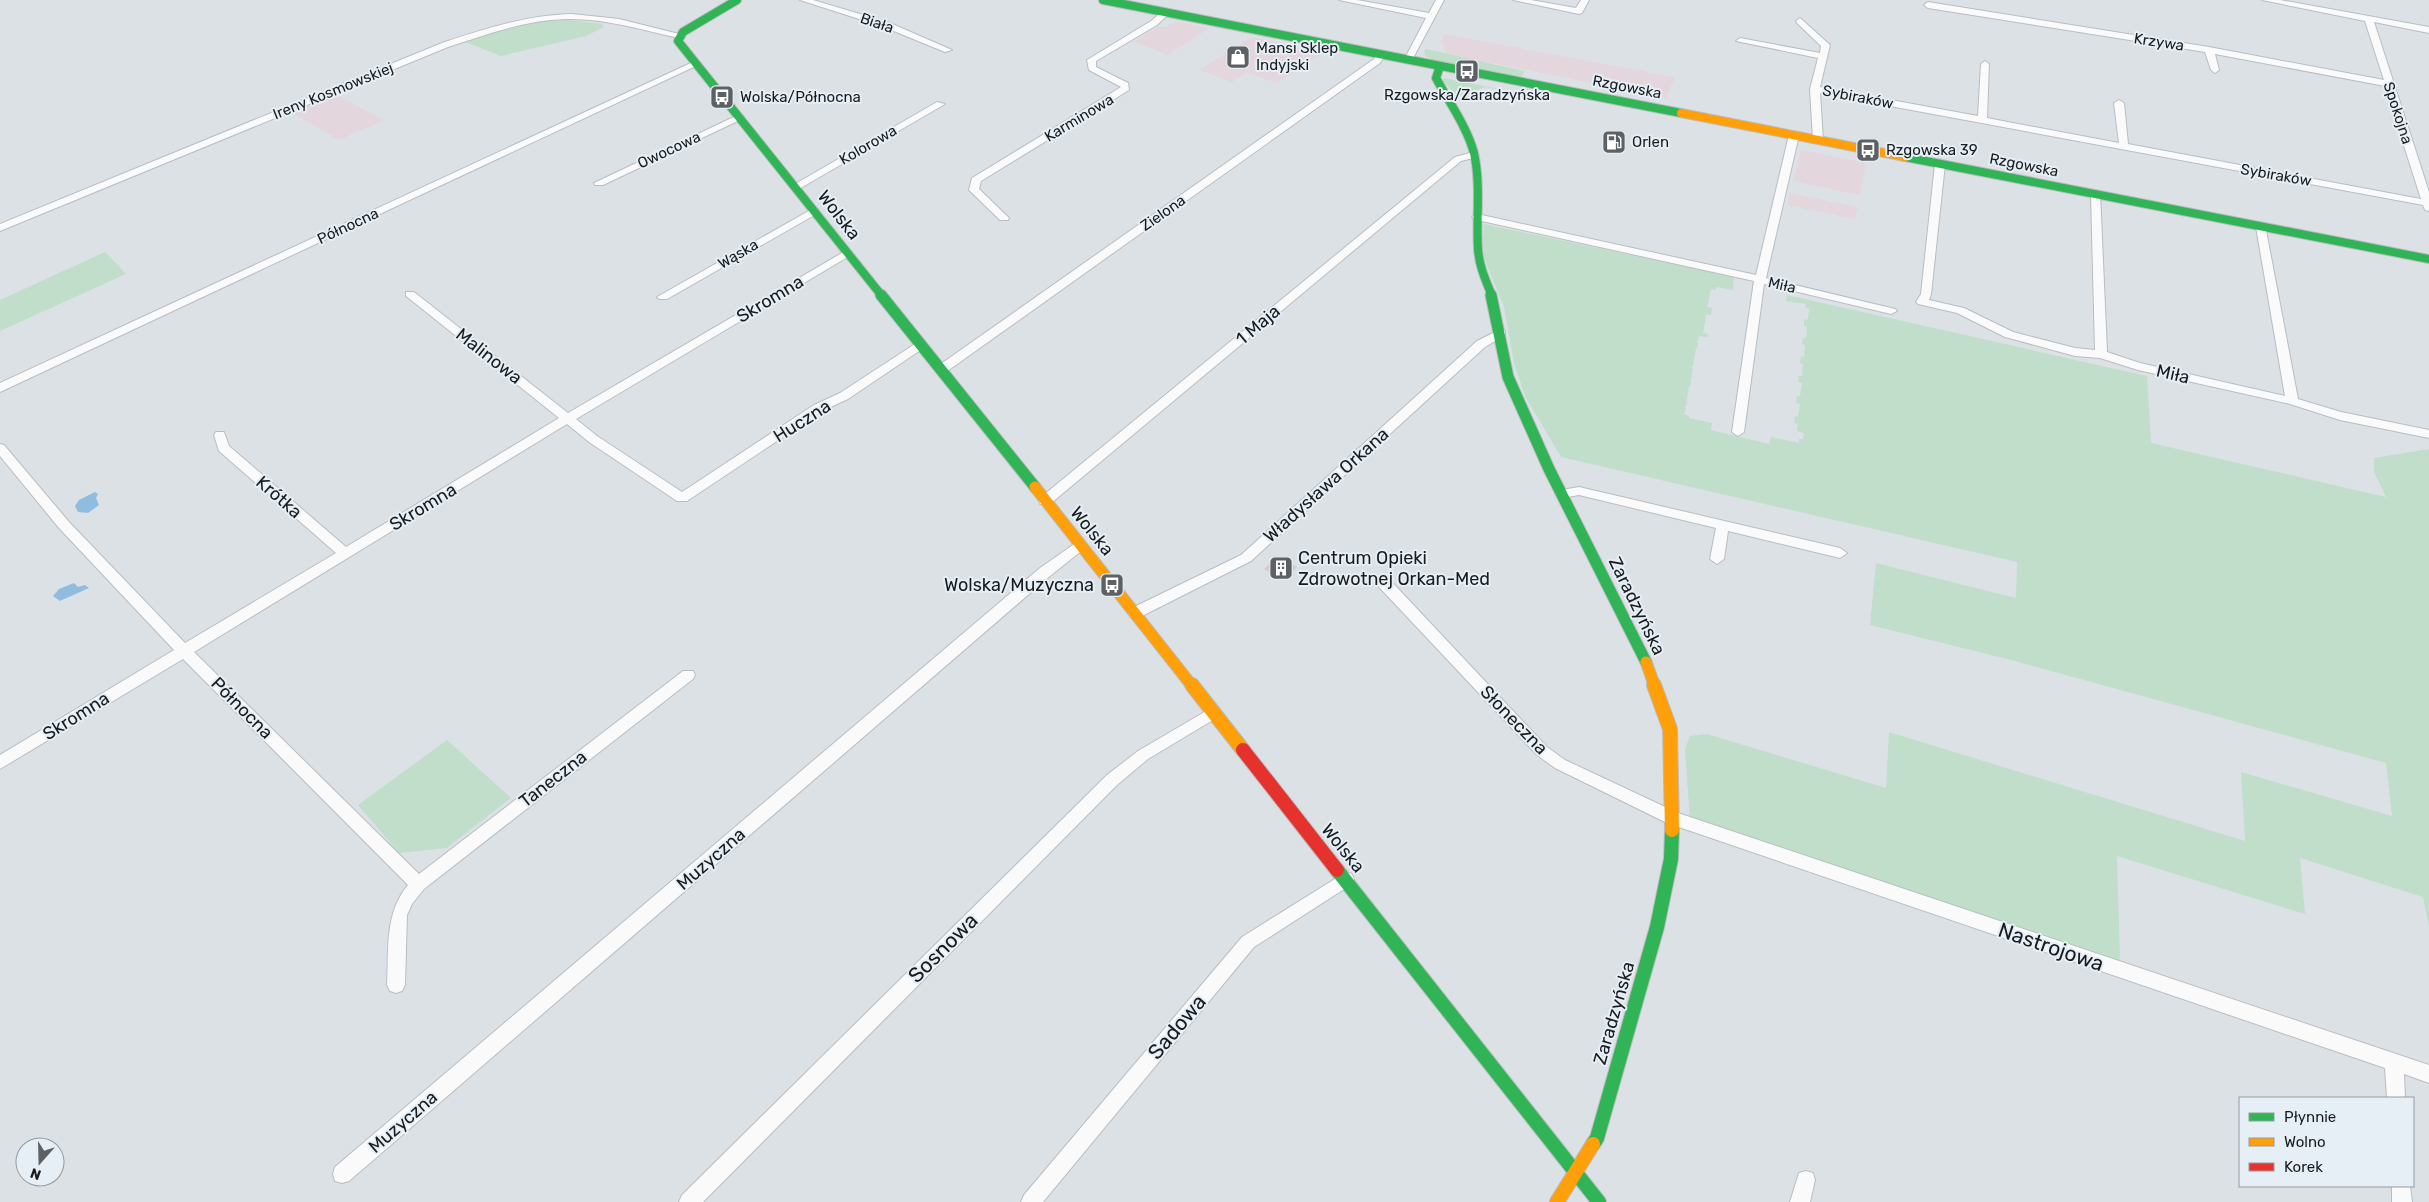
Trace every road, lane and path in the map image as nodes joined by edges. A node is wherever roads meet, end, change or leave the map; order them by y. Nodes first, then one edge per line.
1 (737, 0) edge
2 (804, 0) edge
3 (1103, 0) edge
4 (1343, 0) edge
5 (1440, 0) edge
6 (1517, 0) edge
7 (1585, 0) edge
8 (2266, 0) edge
9 (1928, 5) dead end
10 (1167, 12) junction
11 (1432, 16) junction
12 (2368, 18) junction
13 (1800, 21) dead end
14 (2429, 30) edge
15 (679, 35) junction
16 (1740, 41) dead end
17 (948, 50) dead end
18 (2209, 50) junction
19 (1382, 54) junction
20 (1823, 56) junction
21 (1408, 60) junction
22 (696, 64) junction
23 (1985, 64) dead end
24 (1440, 66) junction
25 (2215, 70) dead end
26 (2388, 84) junction
27 (1815, 89) junction
28 (2119, 103) dead end
29 (940, 104) dead end
30 (739, 118) junction
31 (1982, 120) junction
32 (1794, 135) junction
33 (1818, 140) junction
34 (2124, 148) junction
35 (1474, 155) junction
36 (1940, 164) junction
37 (600, 183) dead end
38 (795, 186) junction
39 (2096, 194) junction
40 (2428, 206) edge
41 (814, 211) junction
42 (1004, 218) dead end
43 (1478, 218) junction
44 (2261, 227) junction
45 (0, 228) edge
46 (847, 253) junction
47 (2429, 260) edge
48 (1760, 280) junction
49 (410, 294) dead end
50 (663, 297) dead end
51 (1891, 311) dead end
52 (1500, 333) junction
53 (922, 345) junction
54 (2101, 354) junction
55 (942, 369) junction
56 (0, 388) edge
57 (2292, 401) junction
58 (568, 418) junction
59 (1738, 432) dead end
60 (2429, 434) edge
61 (220, 435) dead end
62 (0, 448) edge
63 (1561, 494) junction
64 (682, 498) joint
65 (1045, 501) junction
66 (1722, 525) junction
67 (1080, 545) junction
68 (1840, 552) dead end
69 (346, 554) junction
70 (1717, 559) dead end
71 (1384, 583) dead end
72 (1135, 613) junction
73 (183, 650) junction
74 (688, 675) dead end
75 (1213, 713) junction
76 (0, 763) edge
77 (1673, 818) junction
78 (1346, 879) junction
79 (418, 884) junction
80 (396, 985) dead end
81 (2394, 1062) junction
82 (2429, 1074) edge
83 (2396, 1097) edge
84 (342, 1174) dead end
85 (1576, 1175) junction
86 (1806, 1180) dead end
87 (2401, 1187) edge
88 (689, 1202) edge
89 (1031, 1202) edge
90 (1557, 1202) edge
91 (1599, 1202) edge
92 (1800, 1202) edge
93 (2402, 1202) edge

1 - 15 street
2 - 17 street, Biała
3 - 10 street, Rzgowska
4 - 11 street
5 - 11 street
6 - 7 street
8 - 12 street
9 - 18 street, Krzywa
10 - 19 street, Rzgowska
10 - 42 street, Karminowa
11 - 21 street
12 - 14 street
12 - 26 street, Spokojna
13 - 20 street, Sybiraków
15 - 22 street, Wolska
15 - 45 street, Ireny Kosmowskiej
16 - 20 street
18 - 25 street
18 - 26 street, Krzywa
19 - 21 street, Rzgowska
19 - 55 street, Zielona
20 - 27 street, Sybiraków
21 - 24 street, Rzgowska
22 - 30 street, Wolska
22 - 56 street, Północna
23 - 31 street
24 - 32 street, Rzgowska
24 - 35 street, Zaradzyńska
26 - 40 street, Spokojna
27 - 31 street, Sybiraków
27 - 33 street
28 - 34 street
29 - 38 street, Kolorowa
30 - 37 street, Owocowa
30 - 38 street, Wolska
31 - 34 street, Sybiraków
32 - 33 street, Rzgowska
32 - 48 street
33 - 36 street, Rzgowska
34 - 40 street, Sybiraków
35 - 43 street, Zaradzyńska
35 - 65 street, 1 Maja
36 - 39 street, Rzgowska
36 - 54 street, Miła
38 - 41 street, Wolska
39 - 44 street, Rzgowska
39 - 54 street
41 - 46 street, Wolska
41 - 50 street, Wąska
43 - 48 street, Miła
43 - 52 street, Zaradzyńska
44 - 47 street, Rzgowska
44 - 57 street
46 - 53 street, Wolska
46 - 58 street, Skromna
48 - 51 street, Miła
48 - 59 street
49 - 58 street, Malinowa
52 - 63 street, Zaradzyńska
52 - 72 street, Władysława Orkana
53 - 55 street, Wolska
53 - 64 street, Huczna
54 - 57 street, Miła
55 - 65 street, Wolska
57 - 60 street, Miła
58 - 64 street, Malinowa
58 - 69 street, Skromna
61 - 69 street, Krótka
62 - 73 street, Północna
63 - 66 street
63 - 77 street, Zaradzyńska
65 - 67 street, Wolska
66 - 68 street
66 - 70 street
67 - 72 street, Wolska
67 - 84 street, Muzyczna
69 - 73 street, Skromna
71 - 77 street, Słoneczna
72 - 75 street, Wolska
73 - 76 street, Skromna
73 - 79 street, Północna
74 - 79 street, Taneczna
75 - 78 street, Wolska
75 - 88 street, Sosnowa
77 - 81 street, Nastrojowa
77 - 85 street, Zaradzyńska
78 - 85 street, Wolska
78 - 89 street, Sadowa
79 - 80 street
81 - 82 street, Nastrojowa
81 - 83 street
85 - 90 street, Zaradzyńska
85 - 91 street, Wolska
86 - 92 street
87 - 93 street

